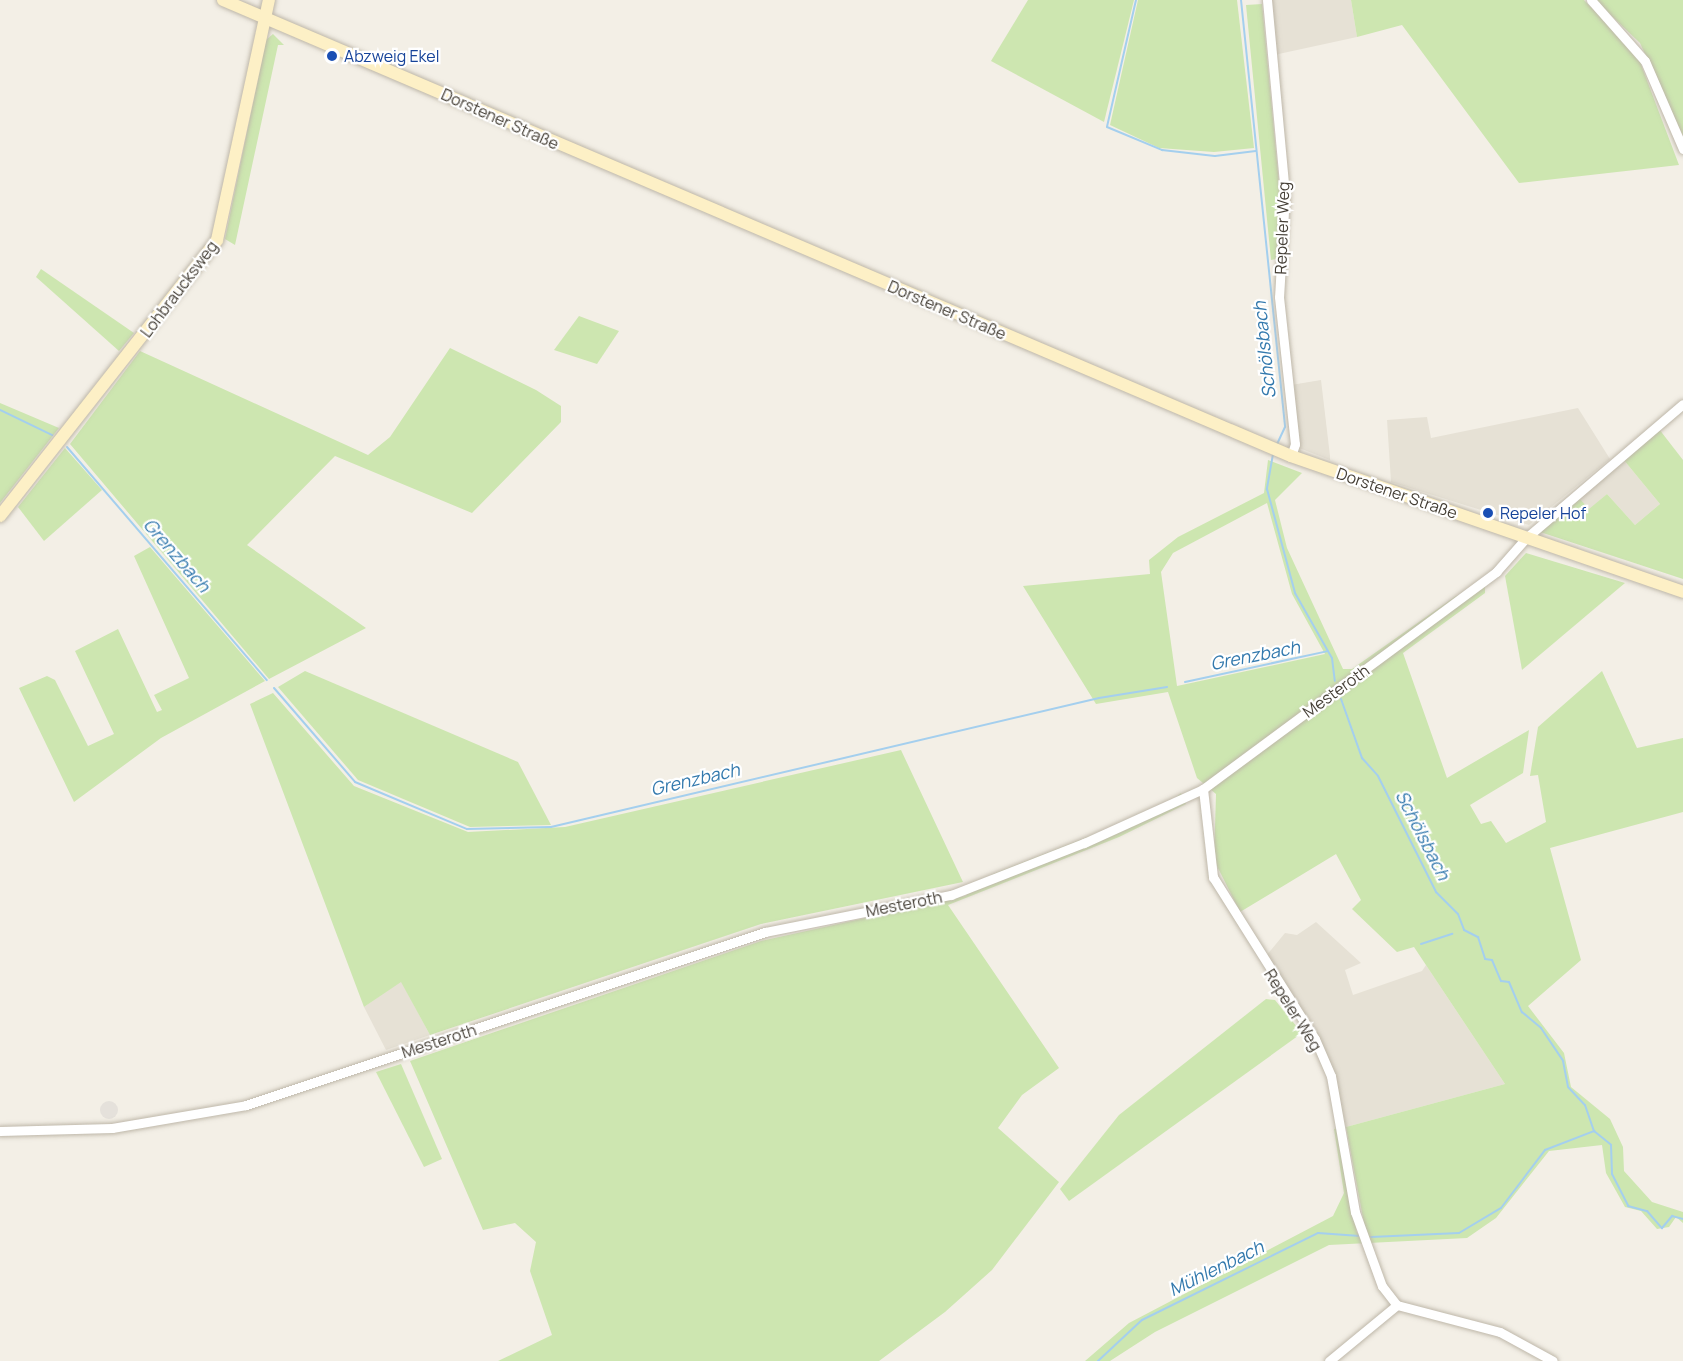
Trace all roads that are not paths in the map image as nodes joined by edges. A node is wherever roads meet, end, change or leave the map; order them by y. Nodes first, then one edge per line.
1 (223, 0) edge
2 (269, 0) edge
3 (1267, 0) edge
4 (1591, 0) edge
5 (265, 18) junction
6 (1683, 149) edge
7 (1683, 404) edge
8 (1280, 451) junction
9 (0, 516) edge
10 (1526, 538) junction
11 (1683, 592) edge
12 (1203, 789) junction
13 (0, 1131) edge
14 (1397, 1305) junction
15 (1329, 1361) edge
16 (1553, 1361) edge

1 - 5 main road, Dorstener Straße
2 - 5 main road, Lohbraucksweg
3 - 8 street, Repeler Weg
4 - 6 street
5 - 8 main road, Dorstener Straße
5 - 9 main road, Lohbraucksweg
7 - 10 street, Mesteroth
8 - 10 main road, Dorstener Straße
10 - 11 main road, Dorstener Straße
10 - 12 street, Mesteroth
12 - 13 street, Mesteroth
12 - 14 street, Repeler Weg
14 - 15 street
14 - 16 street

